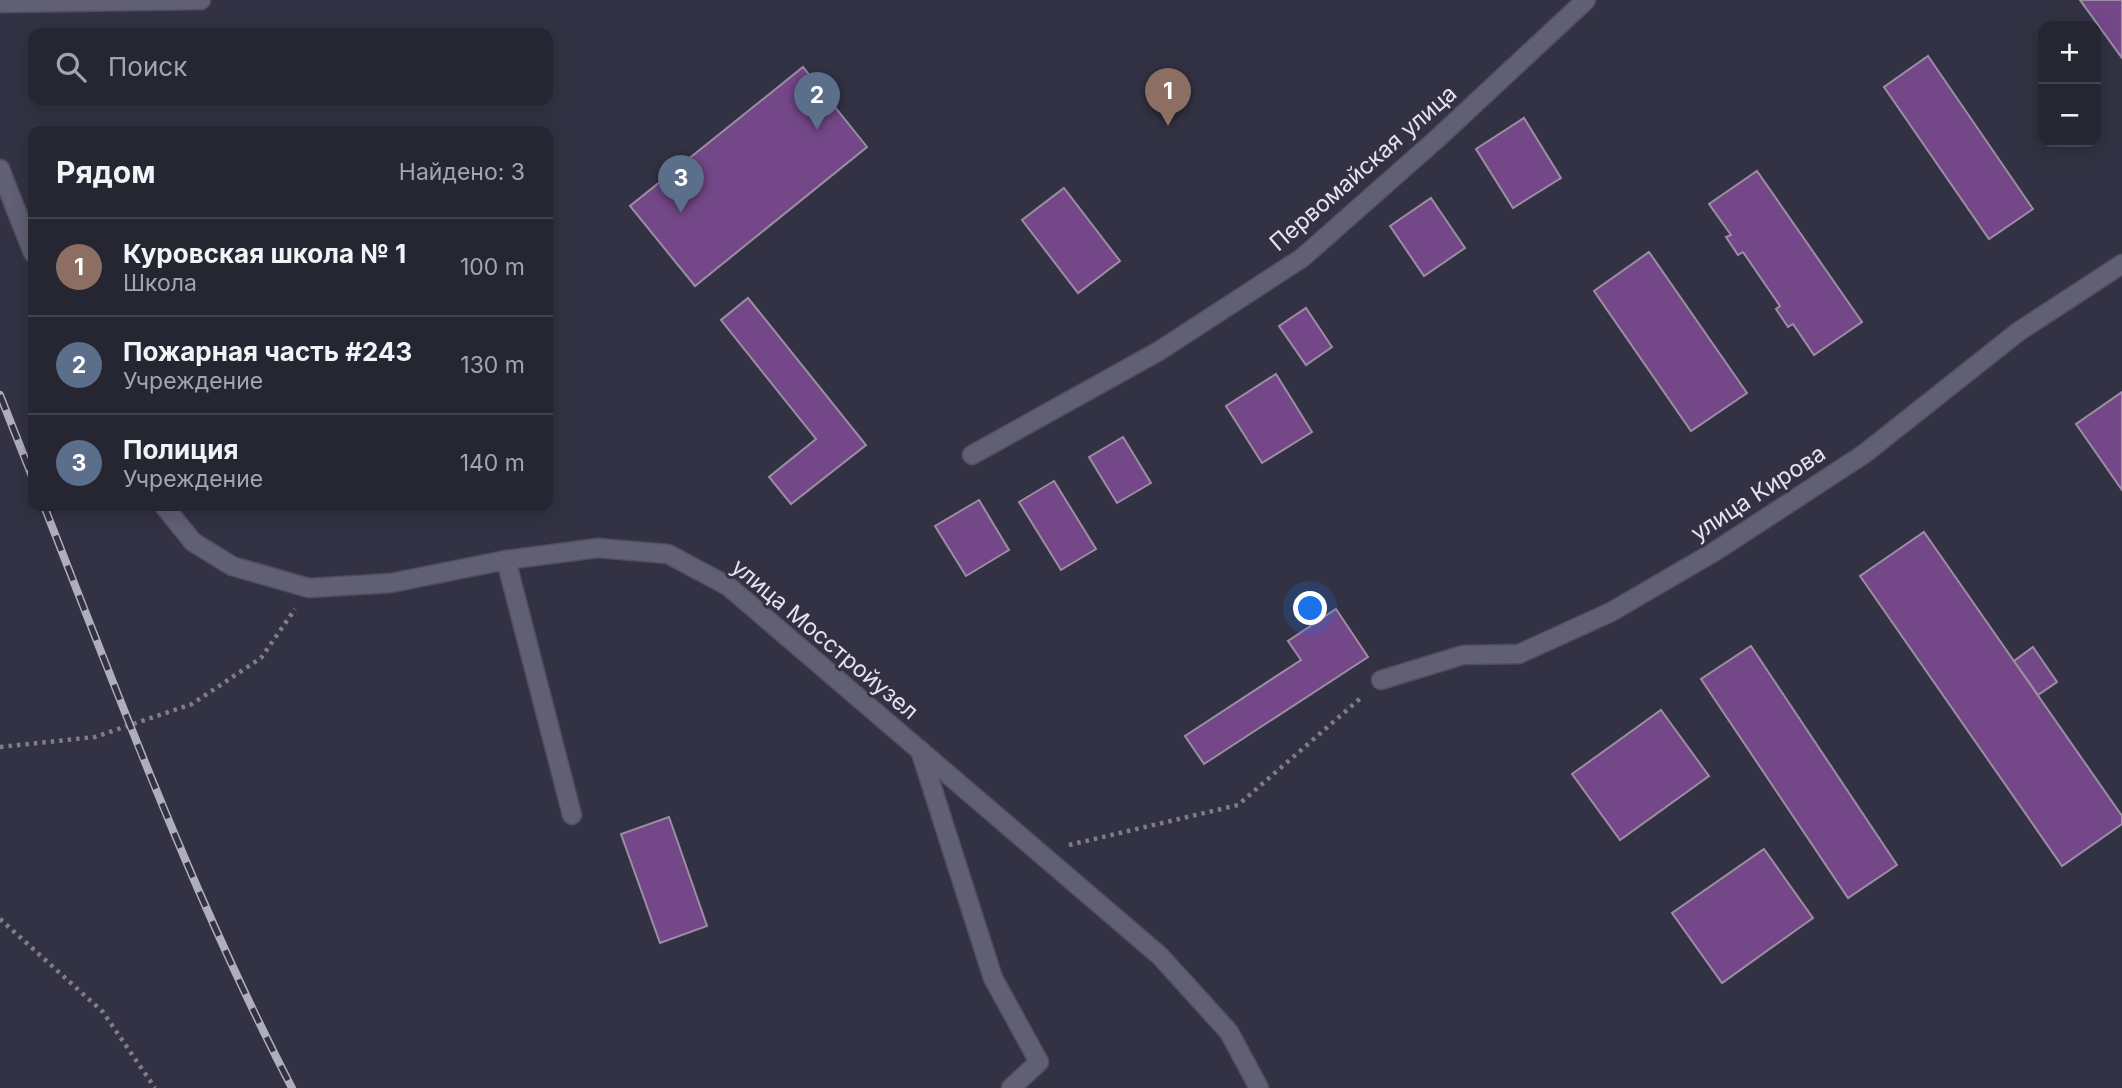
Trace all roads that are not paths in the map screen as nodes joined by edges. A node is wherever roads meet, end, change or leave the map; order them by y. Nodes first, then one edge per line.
1 (201, 0) edge
2 (1586, 0) edge
3 (0, 3) edge
4 (0, 169) edge
5 (28, 240) edge
6 (2122, 264) edge
7 (972, 455) dead end
8 (168, 511) edge
9 (506, 560) junction
10 (1381, 680) road end
11 (920, 750) junction
12 (572, 816) dead end
13 (1011, 1088) edge
14 (1259, 1088) edge

1 - 3 street
2 - 7 street, Первомайская улица
4 - 5 street
6 - 10 street, улица Кирова
8 - 9 street, улица Мосстройузел
9 - 11 street, улица Мосстройузел
9 - 12 street
11 - 13 street
11 - 14 street, улица Мосстройузел

